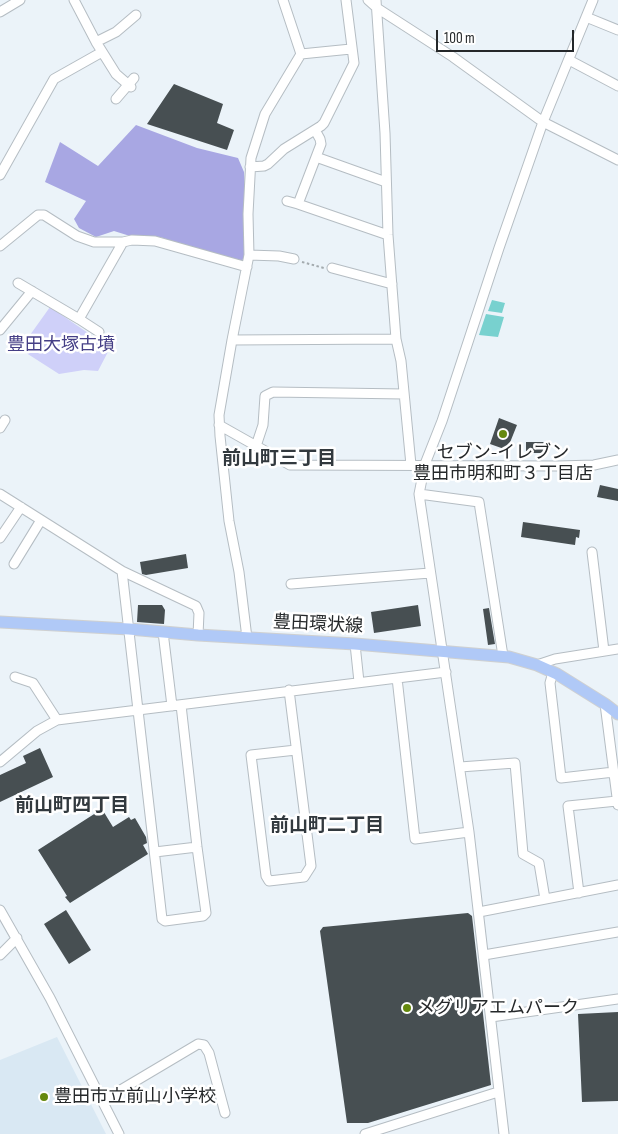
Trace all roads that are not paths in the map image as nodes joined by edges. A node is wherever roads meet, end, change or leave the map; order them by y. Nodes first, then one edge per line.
1 (20, 0) edge
2 (74, 0) edge
3 (283, 0) edge
4 (346, 0) edge
5 (368, 0) edge
6 (593, 0) edge
7 (377, 4) edge
8 (0, 12) edge
9 (136, 15) dead end
10 (586, 17) junction
11 (618, 30) edge
12 (96, 42) junction
13 (351, 49) junction
14 (102, 52) junction
15 (301, 54) junction
16 (569, 60) junction
17 (618, 86) edge
18 (116, 99) dead end
19 (543, 122) junction
20 (315, 130) junction
21 (316, 157) junction
22 (618, 160) edge
23 (250, 167) junction
24 (0, 175) edge
25 (386, 182) junction
26 (287, 201) dead end
27 (298, 204) junction
28 (388, 235) junction
29 (123, 242) junction
30 (0, 246) edge
31 (249, 255) junction
32 (294, 259) road end
33 (247, 267) junction
34 (332, 268) road end
35 (18, 283) dead end
36 (392, 284) junction
37 (32, 291) junction
38 (79, 319) junction
39 (0, 330) edge
40 (99, 332) dead end
41 (396, 339) junction
42 (232, 340) junction
43 (404, 394) junction
44 (5, 420) dead end
45 (219, 425) junction
46 (0, 428) edge
47 (256, 446) junction
48 (618, 460) edge
49 (425, 464) junction
50 (411, 465) junction
51 (0, 494) edge
52 (419, 494) junction
53 (20, 507) junction
54 (41, 520) junction
55 (0, 538) edge
56 (592, 552) dead end
57 (14, 564) dead end
58 (122, 571) junction
59 (430, 573) junction
60 (291, 584) dead end
61 (0, 622) edge
62 (129, 629) junction
63 (163, 632) junction
64 (198, 635) junction
65 (247, 638) junction
66 (355, 644) junction
67 (618, 649) edge
68 (443, 650) junction
69 (604, 651) junction
70 (503, 656) junction
71 (537, 665) junction
72 (446, 672) junction
73 (553, 672) junction
74 (15, 677) dead end
75 (398, 678) junction
76 (359, 682) junction
77 (289, 690) junction
78 (605, 704) junction
79 (176, 706) junction
80 (139, 711) junction
81 (618, 714) edge
82 (57, 720) junction
83 (296, 750) junction
84 (0, 762) edge
85 (460, 768) junction
86 (614, 772) junction
87 (618, 804) edge
88 (469, 832) junction
89 (196, 847) junction
90 (155, 852) junction
91 (618, 885) edge
92 (579, 893) junction
93 (545, 899) junction
94 (0, 910) edge
95 (479, 912) junction
96 (618, 932) edge
97 (16, 938) junction
98 (0, 955) edge
99 (484, 955) junction
100 (618, 999) edge
101 (491, 1017) junction
102 (498, 1092) junction
103 (102, 1102) junction
104 (225, 1114) dead end
105 (119, 1134) edge
106 (365, 1134) edge
107 (504, 1134) edge

1 - 8 street
2 - 12 street
3 - 15 street
4 - 13 street
5 - 7 street
6 - 10 street
7 - 19 street
7 - 25 street
9 - 12 street
10 - 11 street
10 - 16 street
12 - 14 street
13 - 15 street
13 - 20 street
14 - 18 street
14 - 24 street
15 - 23 street
16 - 17 street
16 - 19 street
19 - 22 street
19 - 49 street
20 - 21 street
20 - 23 street
21 - 25 street
21 - 27 street
23 - 31 street
25 - 28 street
26 - 27 street
27 - 28 street
28 - 36 street
29 - 30 street
29 - 33 street
29 - 38 street
31 - 32 street
31 - 33 street
33 - 42 street
34 - 36 street
35 - 37 street
36 - 41 street
37 - 38 street
37 - 39 street
38 - 40 street
41 - 42 street
41 - 43 street
42 - 45 street
43 - 47 street
43 - 50 street
44 - 46 street
45 - 47 street
45 - 65 street
47 - 50 street
48 - 49 street
49 - 50 street
49 - 52 street
51 - 53 street
52 - 59 street
52 - 70 street
53 - 54 street
53 - 55 street
54 - 57 street
54 - 58 street
56 - 69 street
58 - 62 street
58 - 64 street
59 - 60 street
59 - 68 street
61 - 62 main road, 豊田環状線
62 - 63 main road, 豊田環状線
62 - 80 street
63 - 64 main road, 豊田環状線
63 - 79 street
64 - 65 main road, 豊田環状線
65 - 66 main road, 豊田環状線
66 - 68 main road, 豊田環状線
66 - 76 street
67 - 69 street
68 - 70 main road, 豊田環状線
68 - 72 street
69 - 71 street
70 - 71 main road, 豊田環状線
71 - 73 main road, 豊田環状線
72 - 75 street
72 - 85 street
73 - 78 main road, 豊田環状線
73 - 86 street
74 - 82 street
75 - 76 street
75 - 88 street
76 - 77 street
77 - 79 street
77 - 83 street
78 - 81 main road, 豊田環状線
78 - 86 street
79 - 80 street
79 - 89 street
80 - 82 street
80 - 90 street
82 - 84 street
83 - 83 street
85 - 88 street
85 - 93 street
86 - 87 street
87 - 92 street
88 - 95 street
89 - 90 street
89 - 90 street
91 - 92 street
92 - 93 street
93 - 95 street
94 - 97 street
95 - 99 street
96 - 99 street
97 - 98 street
97 - 103 street
99 - 101 street
100 - 101 street
101 - 102 street
102 - 106 street
102 - 107 street
103 - 104 street
103 - 105 street

